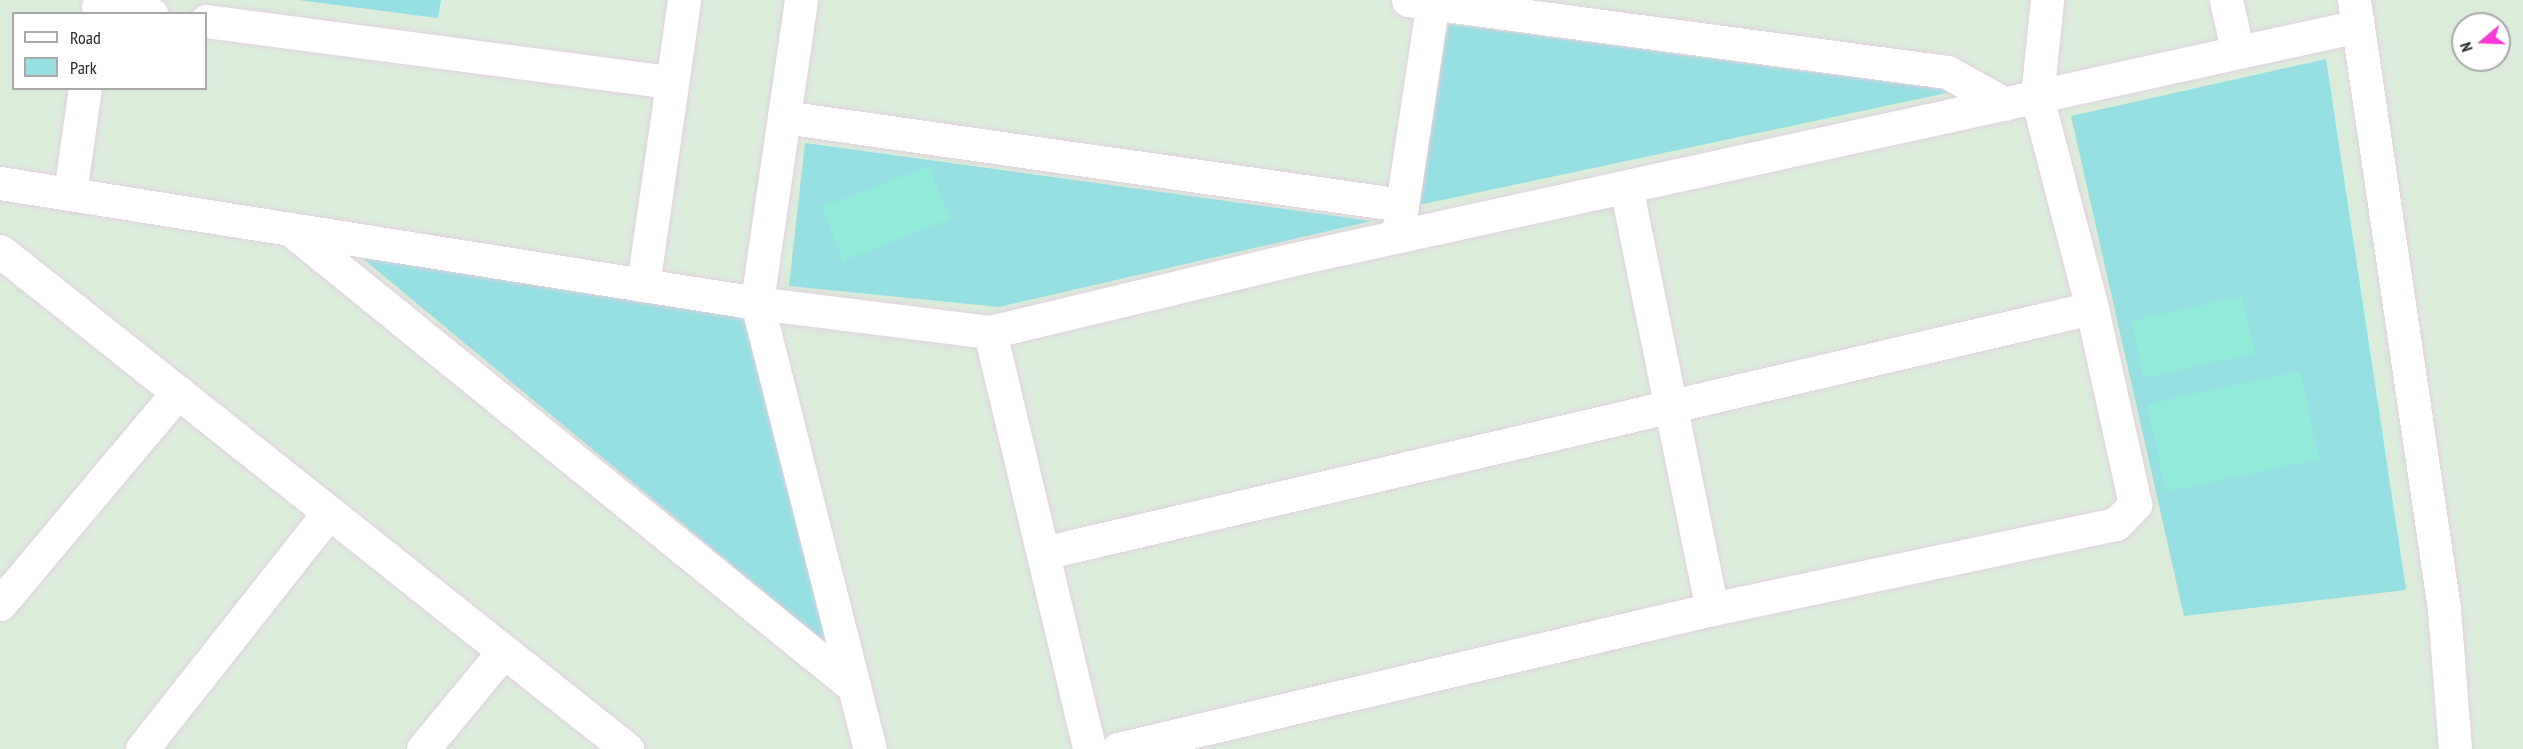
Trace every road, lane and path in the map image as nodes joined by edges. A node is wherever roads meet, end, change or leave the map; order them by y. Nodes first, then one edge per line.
1 (684, 0) edge
2 (801, 0) edge
3 (2047, 0) edge
4 (2226, 0) edge
5 (1424, 1) edge
6 (98, 7) edge
7 (136, 12) edge
8 (2356, 13) edge
9 (207, 21) edge
10 (2237, 49) junction
11 (672, 82) junction
12 (85, 90) edge
13 (2037, 97) junction
14 (2005, 104) junction
15 (784, 117) junction
16 (0, 183) edge
17 (1626, 187) junction
18 (70, 193) junction
19 (1402, 205) junction
20 (289, 229) junction
21 (1397, 237) junction
22 (6, 268) edge
23 (643, 285) junction
24 (758, 303) junction
25 (2092, 308) junction
26 (990, 332) junction
27 (178, 392) junction
28 (1672, 408) junction
29 (329, 513) junction
30 (1043, 553) junction
31 (0, 604) edge
32 (1712, 609) junction
33 (504, 651) junction
34 (854, 687) junction
35 (142, 749) edge
36 (423, 749) edge
37 (627, 749) edge
38 (870, 749) edge
39 (1089, 749) edge
40 (1118, 749) edge
41 (2455, 749) edge

1 - 11 street
2 - 15 street
3 - 13 street
4 - 10 street
5 - 14 street
5 - 19 street
6 - 7 street
8 - 10 street
8 - 41 street
9 - 11 street
10 - 13 street
11 - 23 street
12 - 18 street
13 - 14 street
13 - 25 street
14 - 17 street
15 - 19 street
15 - 24 street
16 - 18 street
17 - 21 street
17 - 28 street
18 - 20 street
19 - 21 street
20 - 23 street
20 - 34 street
21 - 26 street
22 - 27 street
23 - 24 street
24 - 26 street
24 - 34 street
25 - 28 street
25 - 32 street
26 - 30 street
27 - 29 street
27 - 31 street
28 - 30 street
28 - 32 street
29 - 33 street
29 - 35 street
30 - 39 street
32 - 40 street
33 - 36 street
33 - 37 street
34 - 38 street

